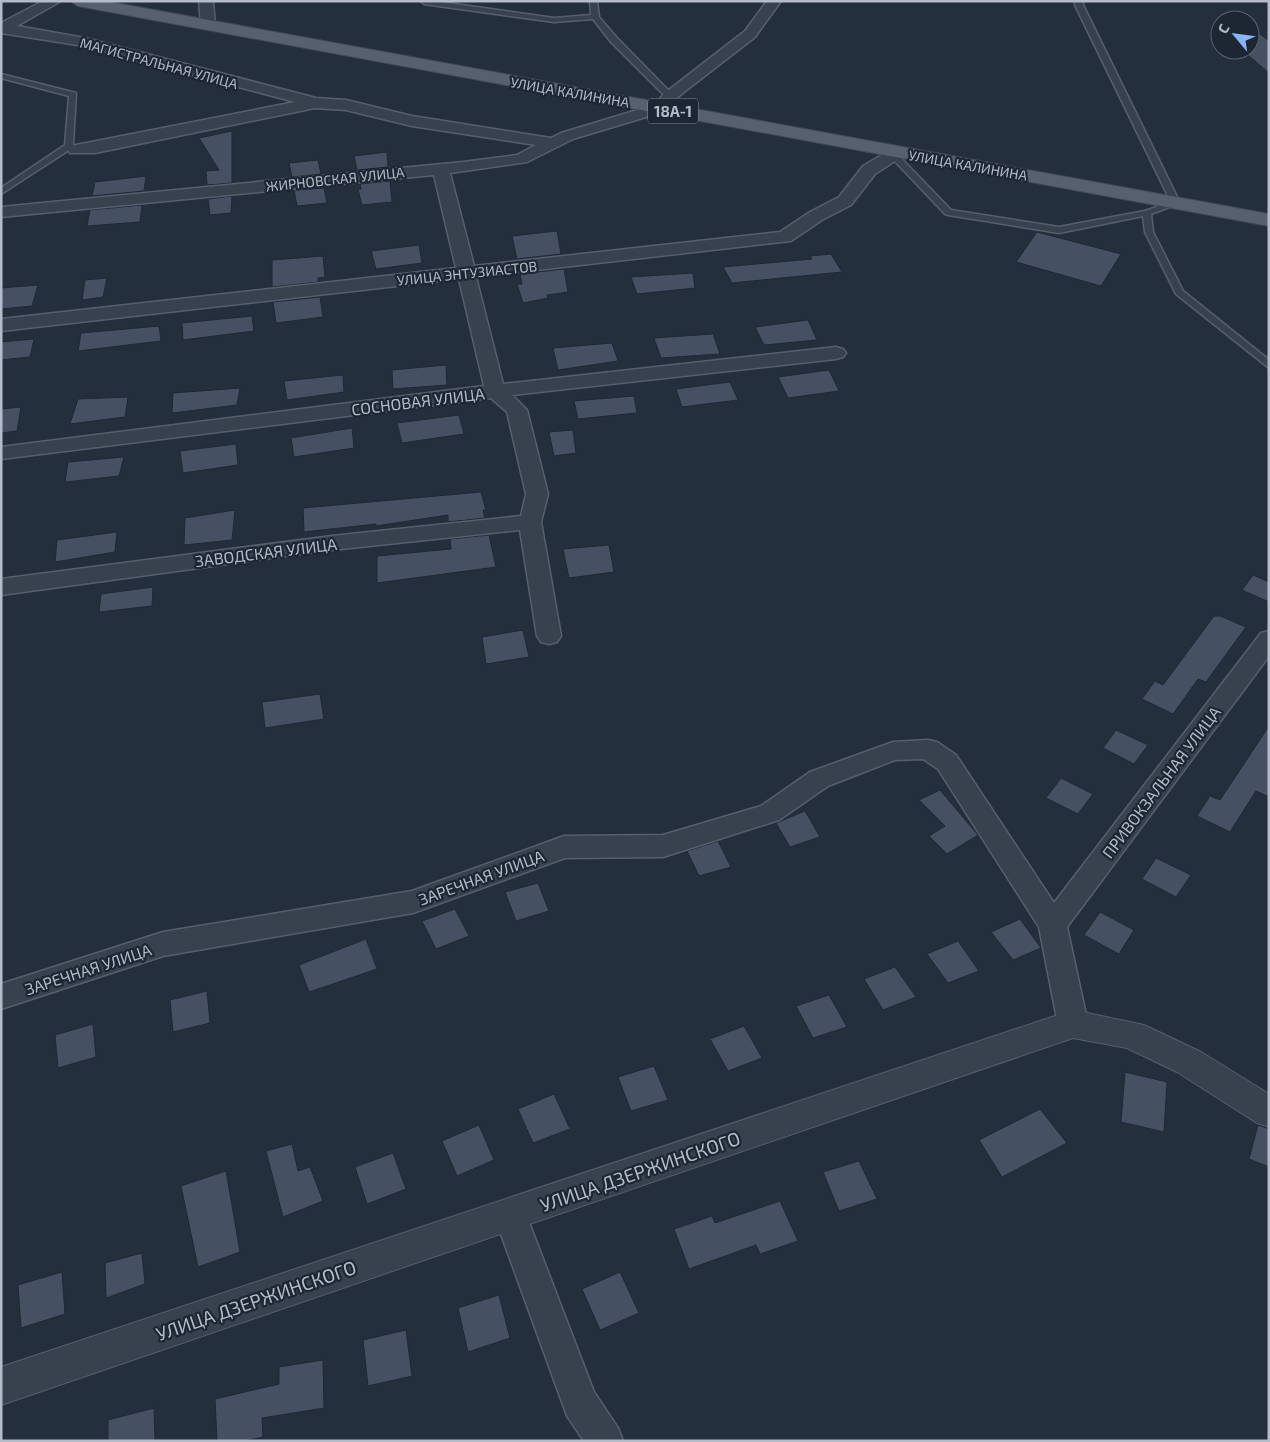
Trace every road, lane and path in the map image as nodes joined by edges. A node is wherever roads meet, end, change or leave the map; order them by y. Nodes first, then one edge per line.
1 (54, 1) edge
2 (78, 1) edge
3 (206, 1) edge
4 (593, 1) edge
5 (774, 1) edge
6 (1079, 1) edge
7 (424, 2) edge
8 (594, 16) junction
9 (208, 25) junction
10 (2, 28) edge
11 (1, 76) edge
12 (665, 102) junction
13 (315, 103) junction
14 (552, 144) junction
15 (72, 148) junction
16 (898, 154) junction
17 (441, 169) junction
18 (1, 192) edge
19 (1176, 203) junction
20 (1, 212) edge
21 (1147, 213) junction
22 (1269, 220) edge
23 (466, 273) junction
24 (1, 325) edge
25 (836, 353) dead end
26 (1269, 365) edge
27 (495, 391) junction
28 (1, 453) edge
29 (530, 522) junction
30 (1, 587) edge
31 (549, 636) dead end
32 (1269, 639) edge
33 (1053, 925) junction
34 (1, 997) edge
35 (1073, 1024) junction
36 (1269, 1112) edge
37 (510, 1215) junction
38 (1, 1386) edge
39 (605, 1441) edge

1 - 10 street
2 - 9 main road, УЛИЦА КАЛИНИНА / 18А-1
3 - 9 street
4 - 8 lane
5 - 12 street
6 - 19 lane
7 - 8 lane
8 - 12 lane
9 - 12 main road, УЛИЦА КАЛИНИНА / 18А-1
10 - 13 street, МАГИСТРАЛЬНАЯ УЛИЦА
11 - 15 lane
12 - 14 street, ЖИРНОВСКАЯ УЛИЦА
12 - 16 main road, УЛИЦА КАЛИНИНА / 18А-1
13 - 14 street, МАГИСТРАЛЬНАЯ УЛИЦА
13 - 15 street, МАГИСТРАЛЬНАЯ УЛИЦА
14 - 17 street, ЖИРНОВСКАЯ УЛИЦА
15 - 18 lane
16 - 19 main road, УЛИЦА КАЛИНИНА / 18А-1
16 - 21 lane
16 - 23 street, УЛИЦА ЭНТУЗИАСТОВ
17 - 20 street, ЖИРНОВСКАЯ УЛИЦА
17 - 23 street
19 - 21 lane
19 - 22 main road, УЛИЦА КАЛИНИНА / 18А-1
21 - 26 lane
23 - 24 street, УЛИЦА ЭНТУЗИАСТОВ
23 - 27 street
25 - 27 street, СОСНОВАЯ УЛИЦА
27 - 28 street, СОСНОВАЯ УЛИЦА
27 - 29 street
29 - 30 street, ЗАВОДСКАЯ УЛИЦА
29 - 31 street
32 - 33 street, ПРИВОКЗАЛЬНАЯ УЛИЦА
33 - 34 street, ЗАРЕЧНАЯ УЛИЦА
33 - 35 street
35 - 36 street
35 - 37 street, УЛИЦА ДЗЕРЖИНСКОГО
37 - 38 street, УЛИЦА ДЗЕРЖИНСКОГО
37 - 39 street

